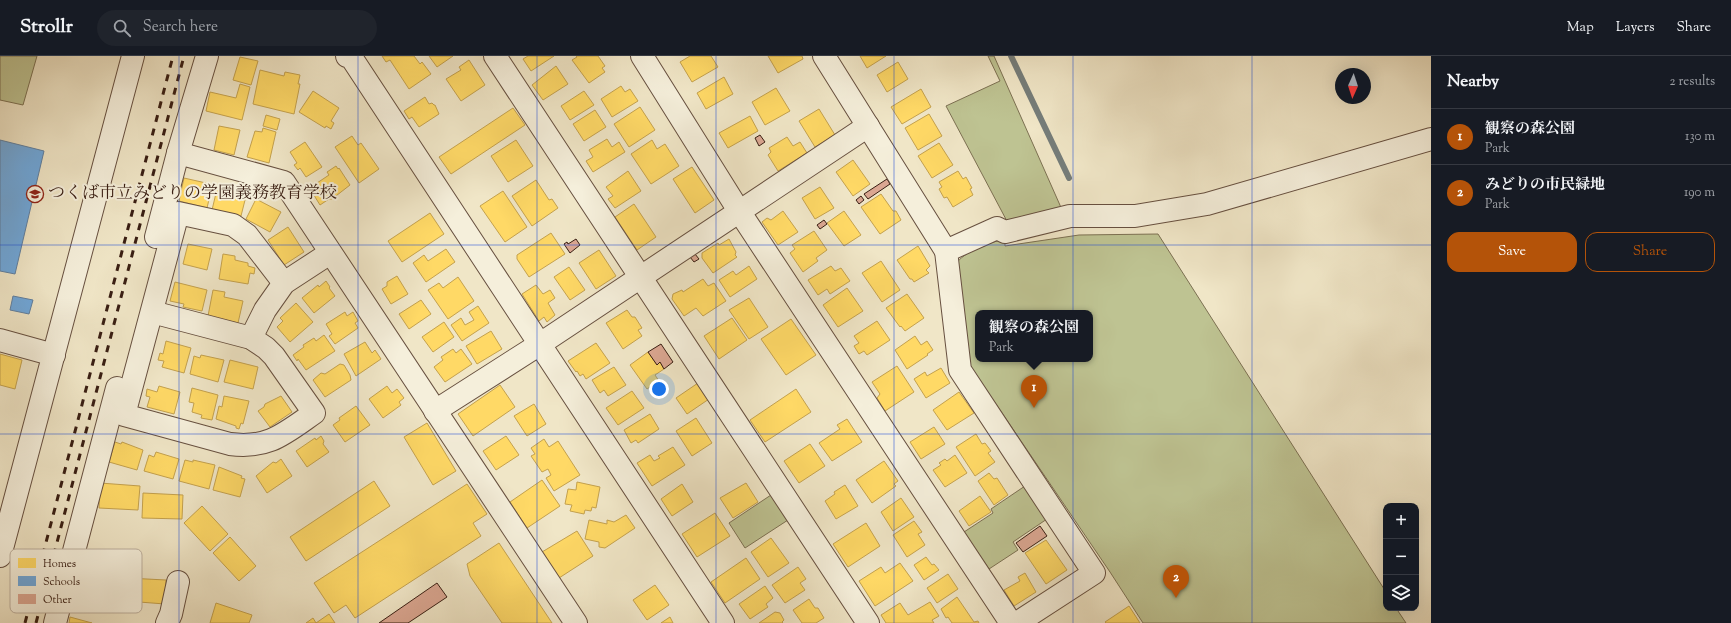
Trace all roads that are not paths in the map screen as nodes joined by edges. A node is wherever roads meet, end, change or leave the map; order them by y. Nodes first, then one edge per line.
1 (133, 56) edge
2 (207, 56) edge
3 (347, 56) edge
4 (495, 56) edge
5 (642, 56) edge
6 (824, 56) edge
7 (868, 126) junction
8 (1431, 138) edge
9 (178, 153) junction
10 (739, 211) junction
11 (946, 251) junction
12 (330, 253) junction
13 (639, 277) junction
14 (284, 283) junction
15 (152, 312) junction
16 (250, 338) junction
17 (0, 340) edge
18 (540, 344) junction
19 (54, 355) junction
20 (435, 411) junction
21 (74, 549) edge
22 (0, 556) edge
23 (178, 582) dead end
24 (58, 613) edge
25 (55, 623) edge
26 (168, 623) edge
27 (576, 623) edge
28 (723, 623) edge
29 (868, 623) edge
30 (1011, 623) edge
31 (1017, 623) edge

1 - 19 street
2 - 9 street
3 - 18 street
4 - 13 street
5 - 10 street
6 - 7 street
7 - 10 street
7 - 11 street
8 - 11 street
9 - 12 street
9 - 21 street
10 - 13 street
10 - 30 street
11 - 31 street
12 - 14 street
12 - 20 street
13 - 18 street
13 - 29 street
14 - 15 street
14 - 16 street
15 - 16 street
15 - 16 street
17 - 19 street
18 - 20 street
18 - 28 street
19 - 22 street
20 - 27 street
23 - 26 street
24 - 25 street

